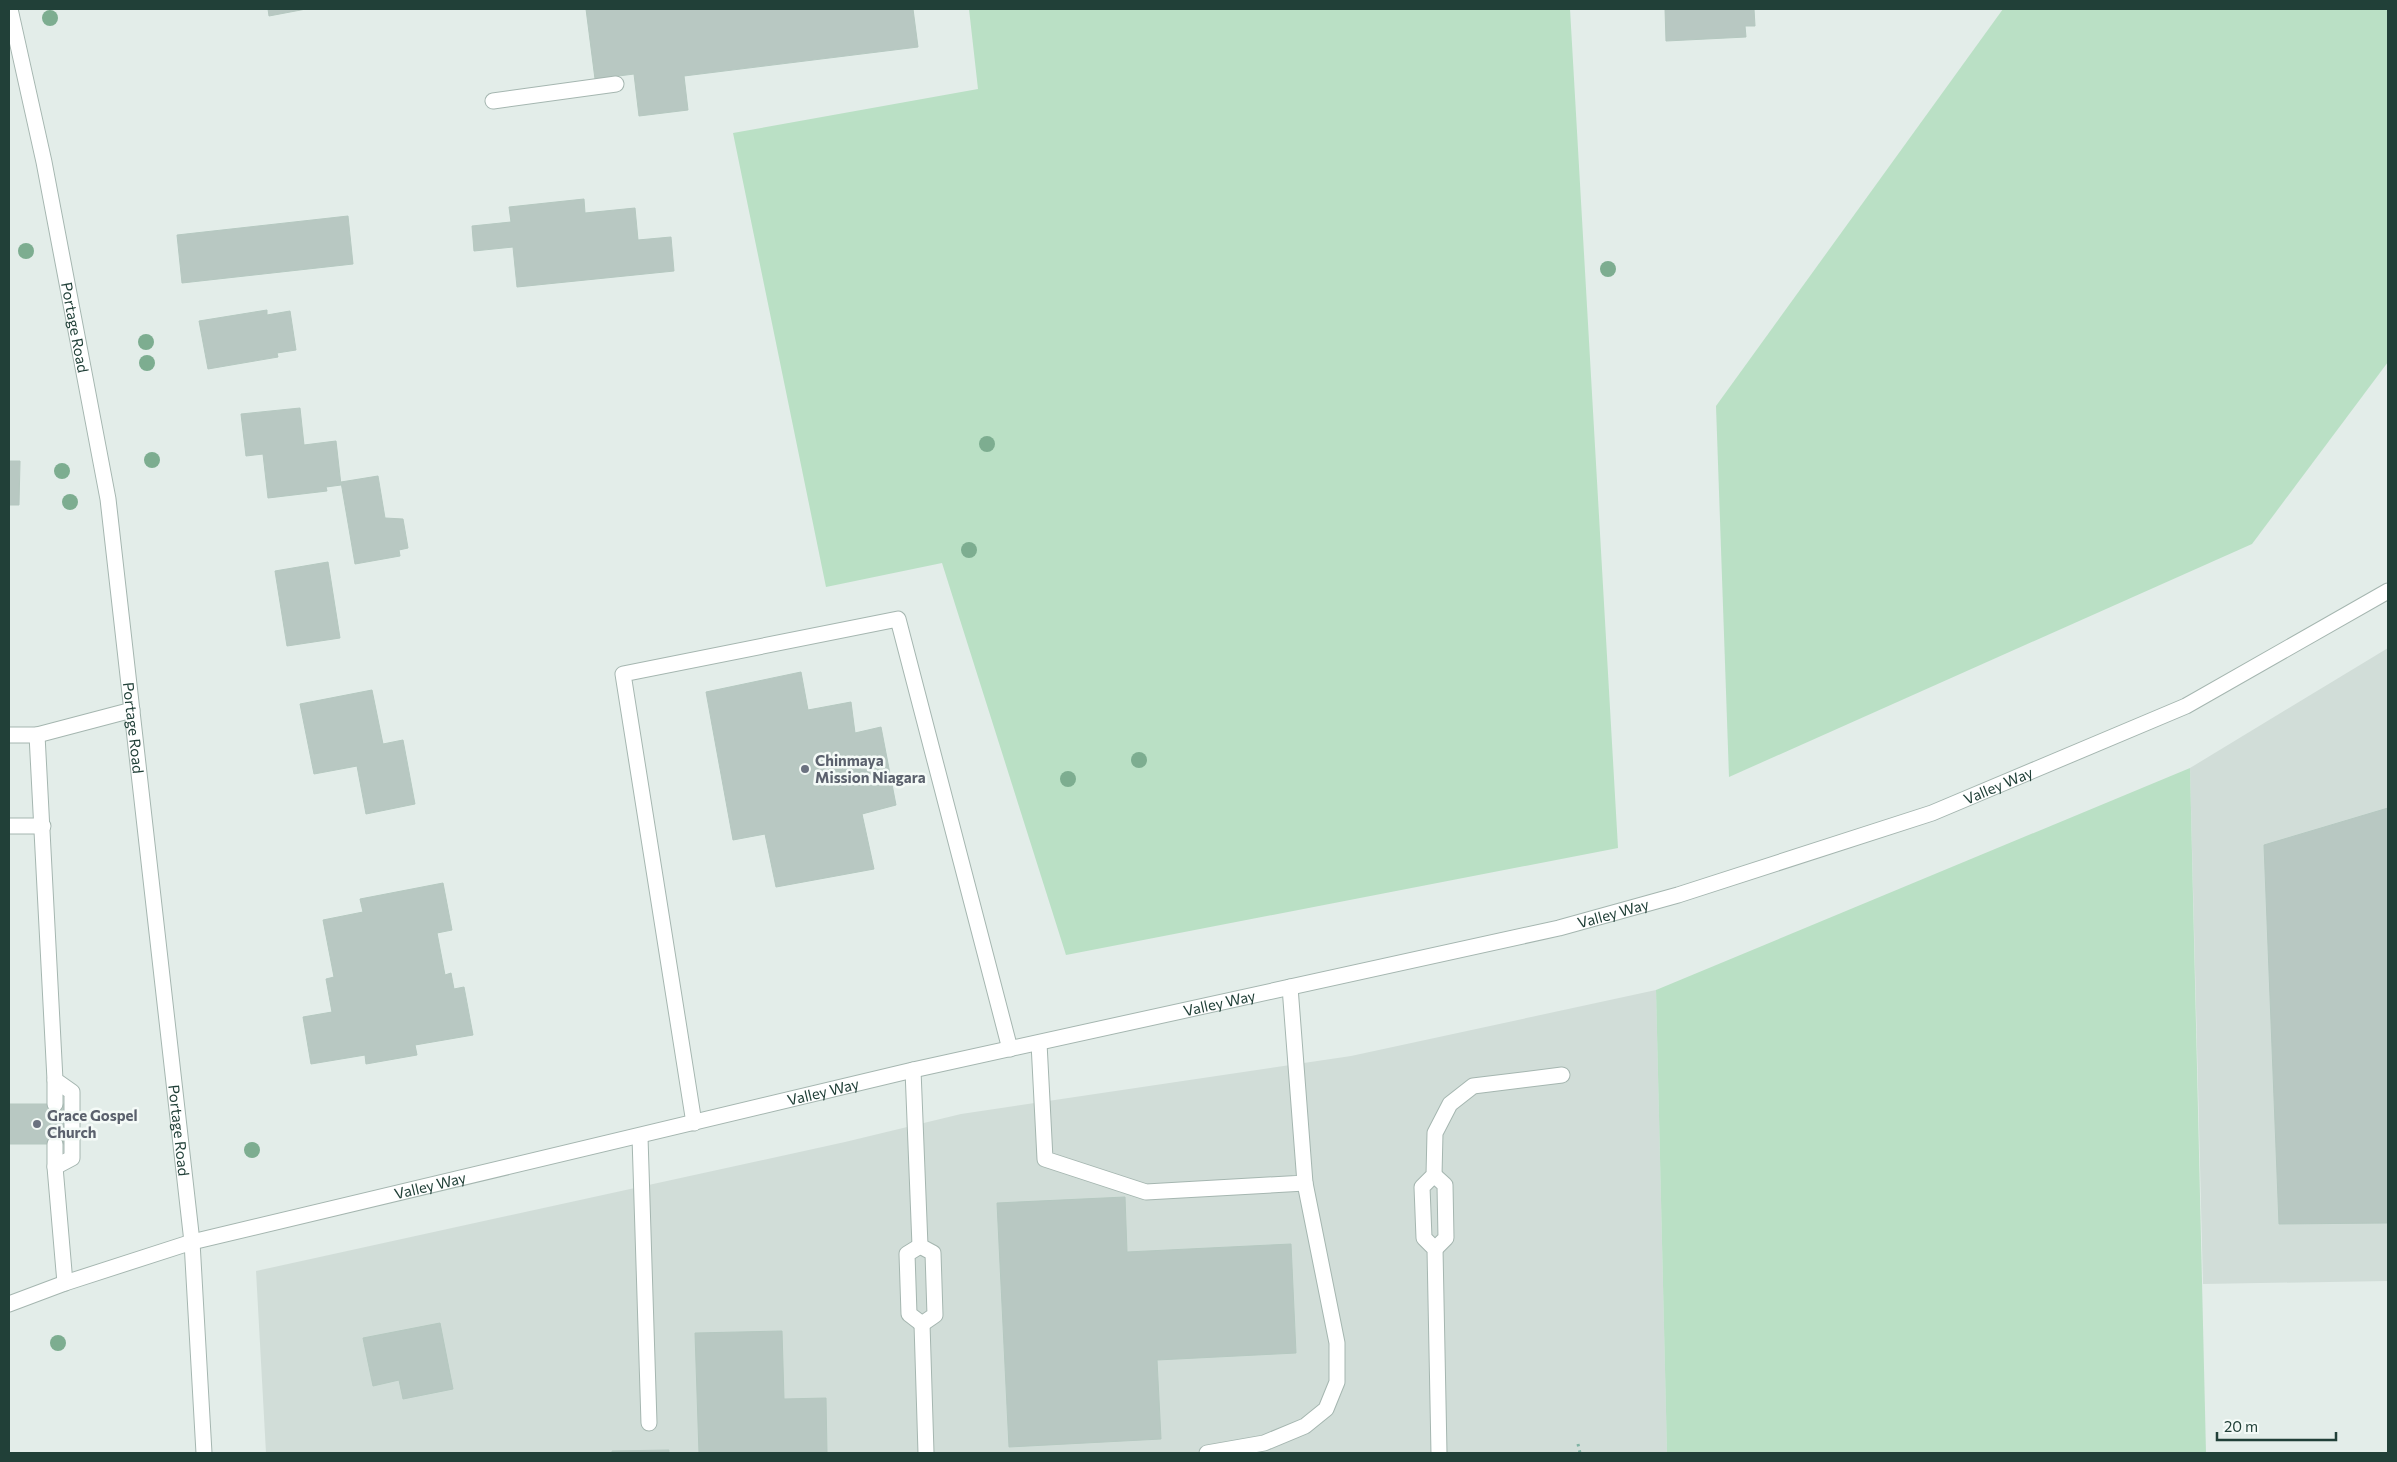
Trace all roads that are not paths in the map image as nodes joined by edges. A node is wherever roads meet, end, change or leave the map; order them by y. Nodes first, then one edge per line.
1 (10, 9) edge
2 (616, 84) dead end
3 (493, 101) dead end
4 (2388, 591) edge
5 (132, 710) junction
6 (37, 735) junction
7 (9, 736) edge
8 (9, 826) edge
9 (43, 826) junction
10 (1290, 987) junction
11 (1039, 1043) junction
12 (1010, 1049) junction
13 (913, 1070) junction
14 (1562, 1075) dead end
15 (55, 1080) junction
16 (56, 1104) tunnel mouth
17 (694, 1123) junction
18 (640, 1136) junction
19 (55, 1144) tunnel mouth
20 (56, 1167) junction
21 (1434, 1175) junction
22 (1305, 1183) junction
23 (192, 1242) junction
24 (920, 1246) junction
25 (1435, 1249) junction
26 (65, 1283) junction
27 (9, 1304) edge
28 (922, 1324) junction
29 (649, 1423) dead end
30 (204, 1453) edge
31 (926, 1453) edge
32 (1207, 1453) edge
33 (1439, 1453) edge

1 - 5 street, Portage Road
2 - 3 street
4 - 10 street, Valley Way
5 - 6 street
5 - 23 street, Portage Road
6 - 7 street
6 - 9 street
8 - 9 street
9 - 15 street
10 - 11 street, Valley Way
10 - 22 street
11 - 12 street, Valley Way
11 - 22 street
12 - 13 street, Valley Way
12 - 17 street
13 - 17 street, Valley Way
13 - 24 street
14 - 21 street
15 - 16 street
15 - 20 street
17 - 18 street, Valley Way
18 - 23 street, Valley Way
18 - 29 street
19 - 20 street
20 - 26 street
21 - 25 street
21 - 25 street
22 - 32 street
23 - 26 street, Valley Way
23 - 30 street, Portage Road
24 - 28 street
24 - 28 street
25 - 33 street
26 - 27 street, Valley Way
28 - 31 street

